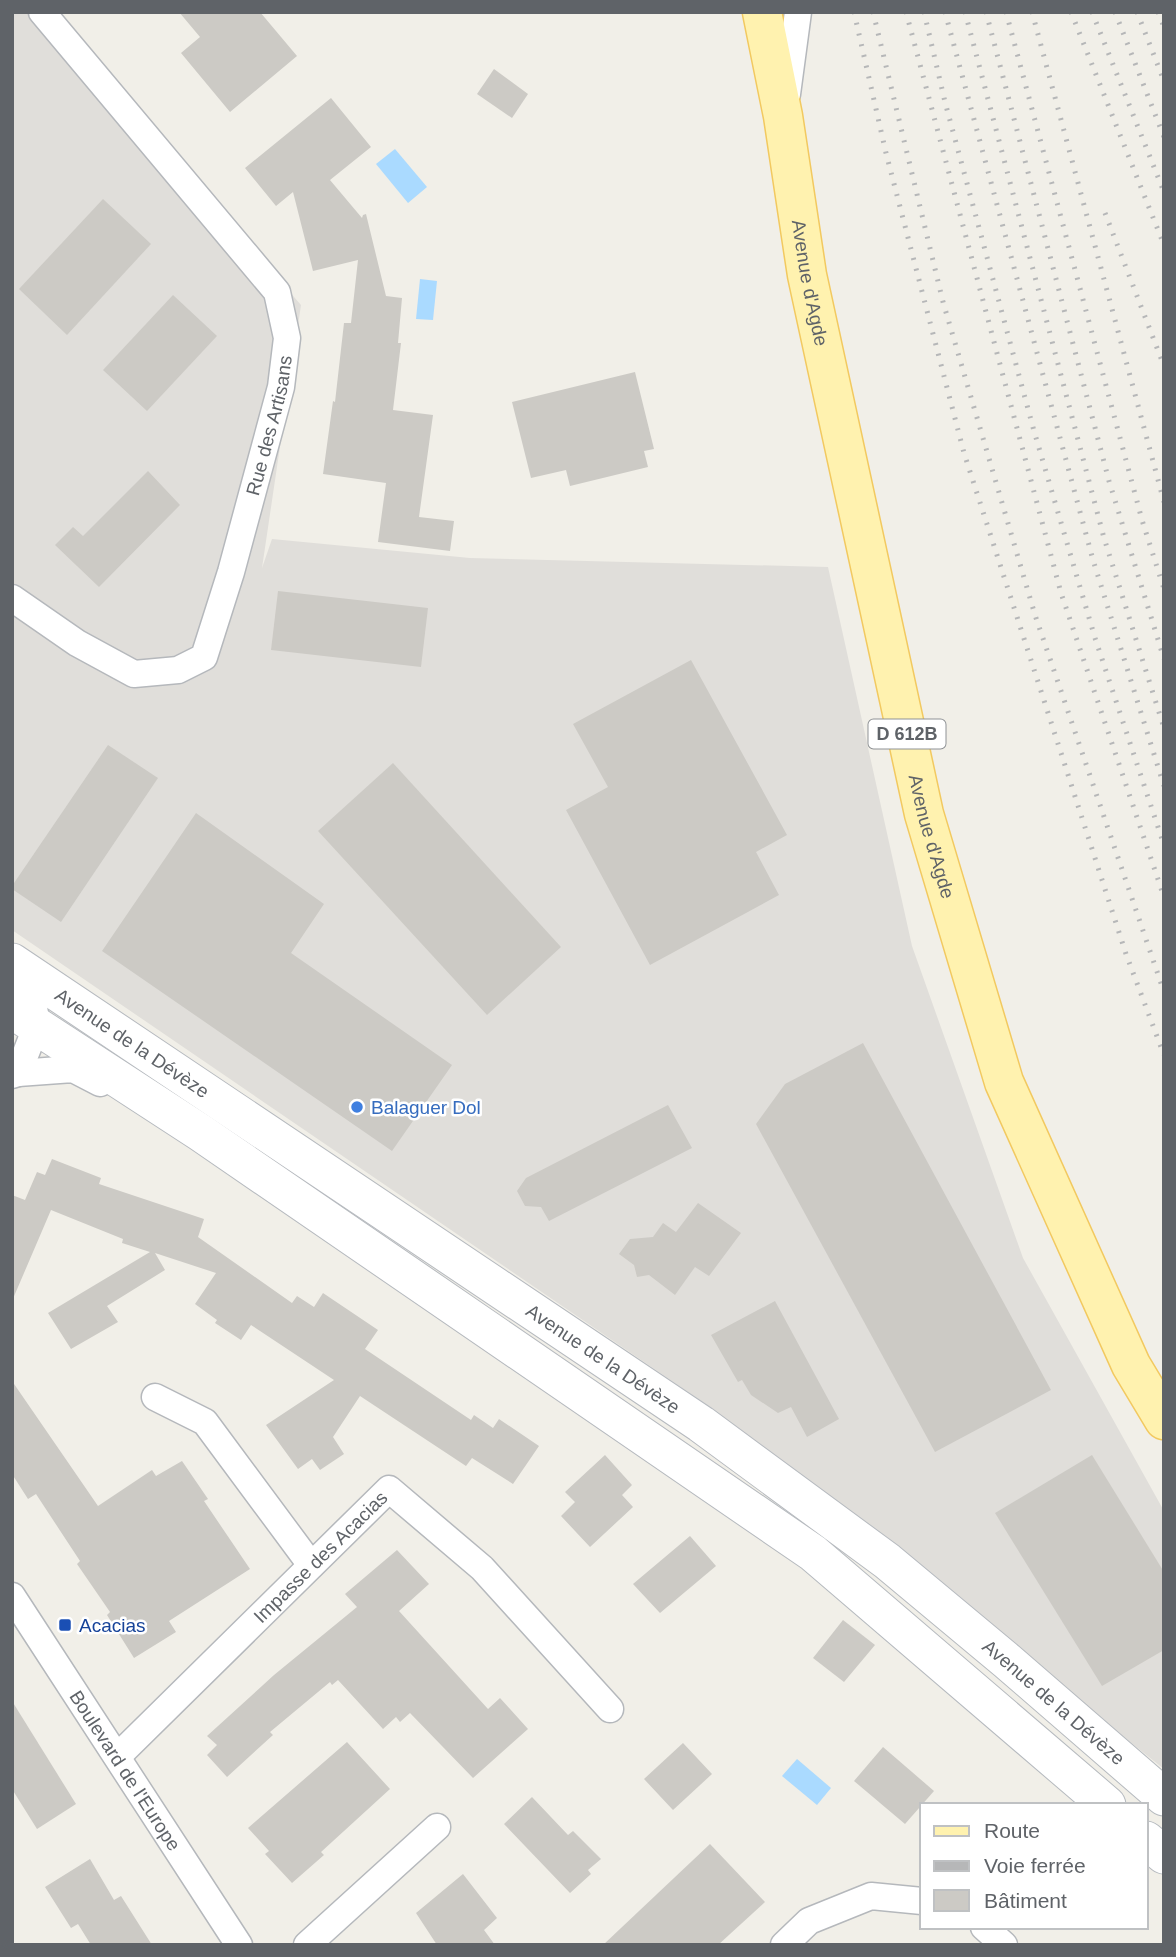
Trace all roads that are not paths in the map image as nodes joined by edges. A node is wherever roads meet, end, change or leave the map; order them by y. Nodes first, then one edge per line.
1 (42, 12) edge
2 (762, 12) edge
3 (798, 12) edge
4 (783, 116) junction
5 (12, 598) edge
6 (12, 962) edge
7 (21, 1007) edge
8 (15, 1074) edge
9 (259, 1127) junction
10 (201, 1133) junction
11 (156, 1396) dead end
12 (1164, 1420) edge
13 (311, 1565) junction
14 (12, 1596) edge
15 (610, 1709) dead end
16 (117, 1756) junction
17 (1164, 1797) edge
18 (1105, 1803) edge
19 (437, 1827) dead end
20 (1148, 1842) edge
21 (1164, 1855) edge
22 (920, 1901) edge
23 (986, 1929) edge
24 (239, 1945) edge
25 (307, 1945) edge
26 (784, 1945) edge
27 (1004, 1945) edge

1 - 5 street, Rue des Artisans
2 - 4 main road, Avenue d'Agde / D 612B
3 - 4 street
4 - 12 main road, Avenue d'Agde / D 612B
6 - 9 main road, Avenue de la Dévèze
7 - 8 street
7 - 9 street
7 - 10 main road, Avenue de la Dévèze
8 - 10 street
9 - 17 main road, Avenue de la Dévèze
10 - 18 main road, Avenue de la Dévèze
11 - 13 street
13 - 15 street, Impasse des Acacias
13 - 16 street, Impasse des Acacias
14 - 16 street, Boulevard de l'Europe
16 - 24 street, Boulevard de l'Europe
19 - 25 street
20 - 21 main road
22 - 26 street
23 - 27 street

